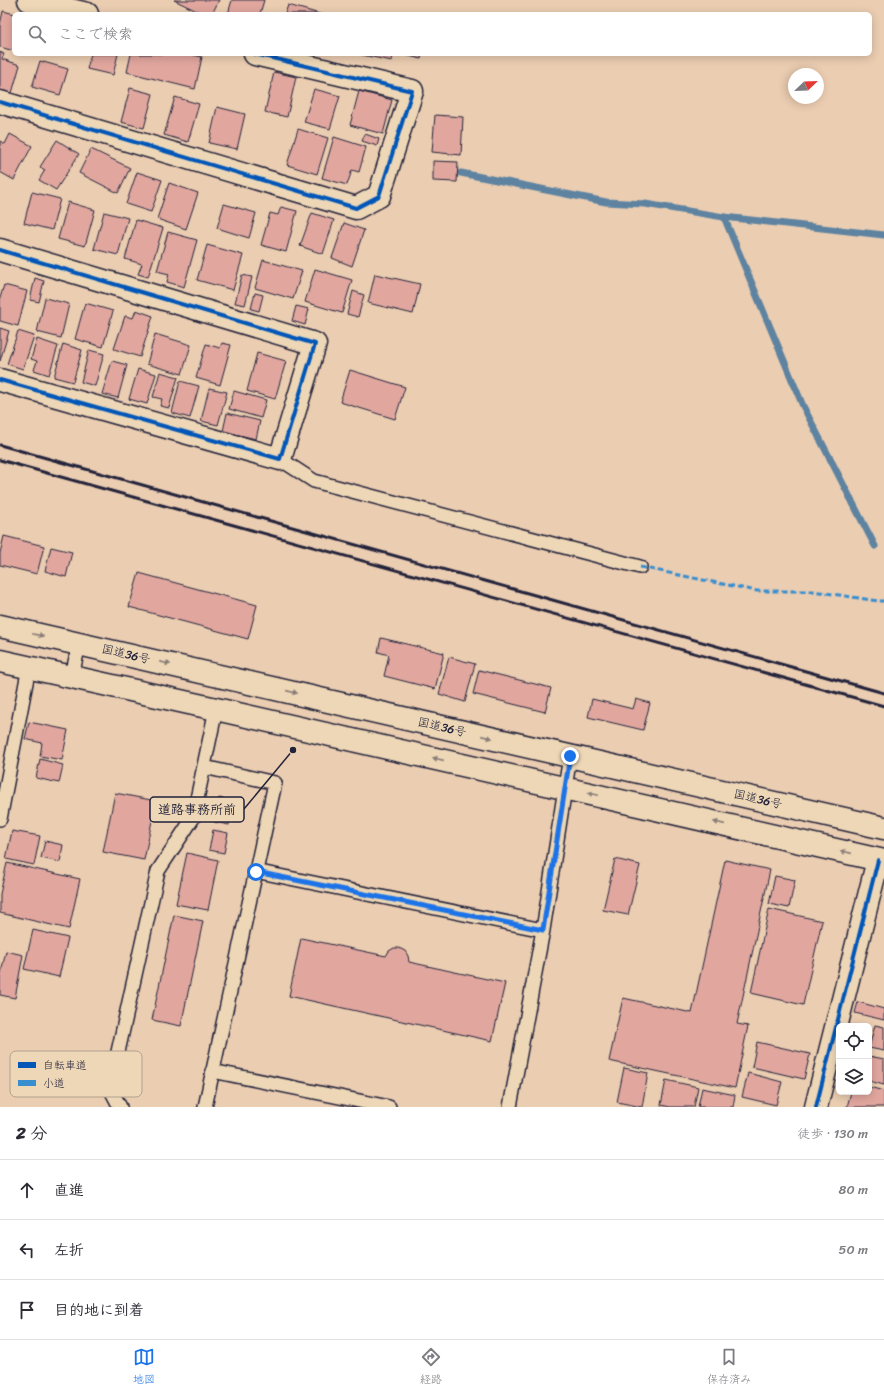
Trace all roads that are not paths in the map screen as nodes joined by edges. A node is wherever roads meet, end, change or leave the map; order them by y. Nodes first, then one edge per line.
1 (28, 0) edge
2 (79, 12) edge
3 (263, 56) edge
4 (0, 102) edge
5 (0, 250) edge
6 (0, 380) edge
7 (280, 459) junction
8 (640, 567) dead end
9 (0, 626) edge
10 (79, 644) junction
11 (0, 661) edge
12 (29, 667) junction
13 (72, 676) junction
14 (216, 709) junction
15 (570, 756) junction
16 (204, 767) junction
17 (565, 788) junction
18 (0, 819) edge
19 (884, 828) edge
20 (881, 860) edge
21 (256, 872) junction
22 (543, 930) junction
23 (118, 1051) edge
24 (212, 1071) junction
25 (115, 1097) edge
26 (120, 1107) edge
27 (204, 1107) edge
28 (389, 1107) edge
29 (510, 1107) edge
30 (816, 1107) edge

1 - 2 main road
3 - 4 main road
5 - 7 main road
6 - 7 main road
7 - 8 lane
9 -> 10 main road, 国道36号
10 - 13 lane
10 -> 15 main road, 国道36号
11 - 12 main road
12 - 13 main road
12 - 18 lane
13 - 14 main road
14 - 16 lane
17 -> 14 main road
15 - 17 lane
15 - 19 main road, 国道36号
16 - 21 lane
16 - 23 lane
20 -> 17 main road
17 - 22 lane
20 - 30 main road
21 - 22 lane
21 - 24 lane
22 - 29 lane
24 - 27 lane
24 - 28 lane
25 - 26 lane

